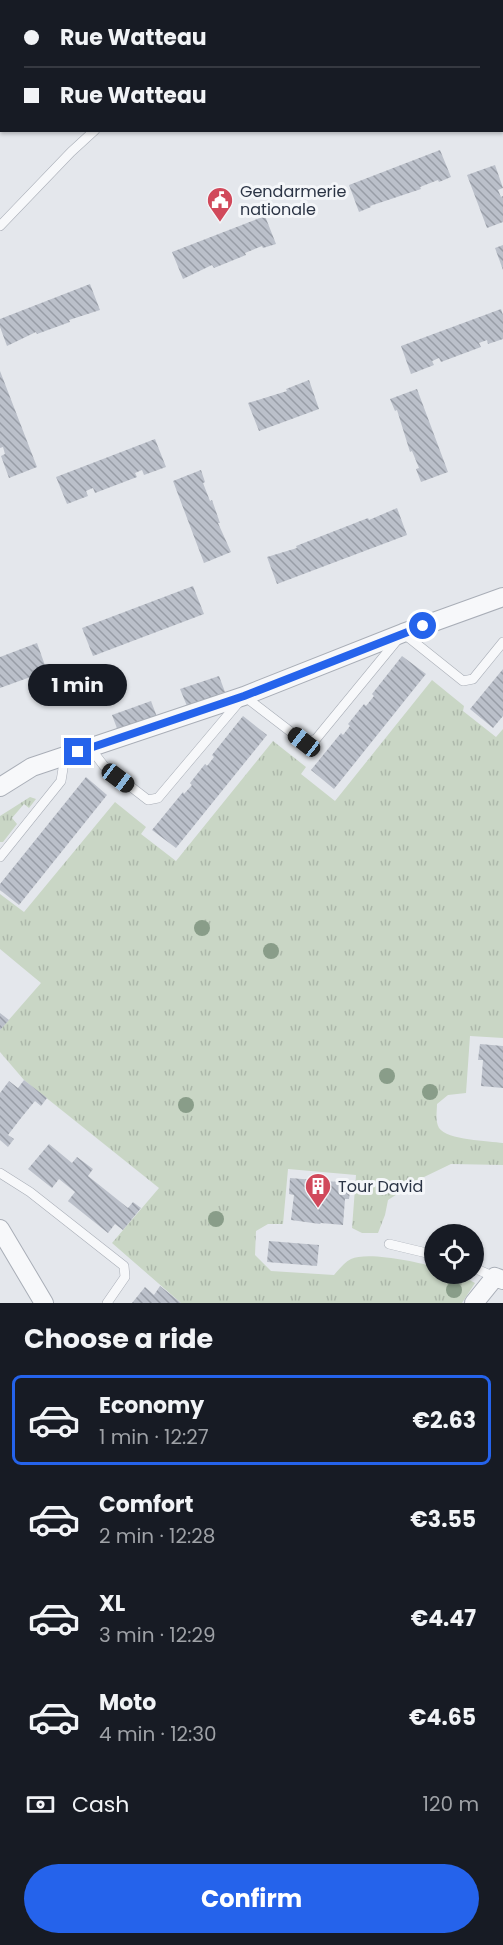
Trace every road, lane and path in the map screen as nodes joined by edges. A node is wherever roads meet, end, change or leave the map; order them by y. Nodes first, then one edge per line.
1 (93, 132) edge
2 (0, 226) edge
3 (503, 597) edge
4 (403, 633) junction
5 (503, 642) edge
6 (244, 696) junction
7 (91, 749) junction
8 (65, 756) junction
9 (0, 787) edge
10 (0, 857) edge
11 (0, 1173) edge
12 (0, 1229) edge
13 (389, 1244) dead end
14 (424, 1252) edge
15 (484, 1272) edge
16 (499, 1279) edge
17 (44, 1303) edge
18 (107, 1303) edge
19 (474, 1303) edge

1 - 2 lane
3 - 4 street
4 - 5 lane
4 - 6 street
4 - 6 lane
6 - 7 street
6 - 7 lane
7 - 8 street
8 - 9 street
8 - 10 lane
11 - 18 lane
12 - 17 street
13 - 14 lane
15 - 16 lane
16 - 19 street

